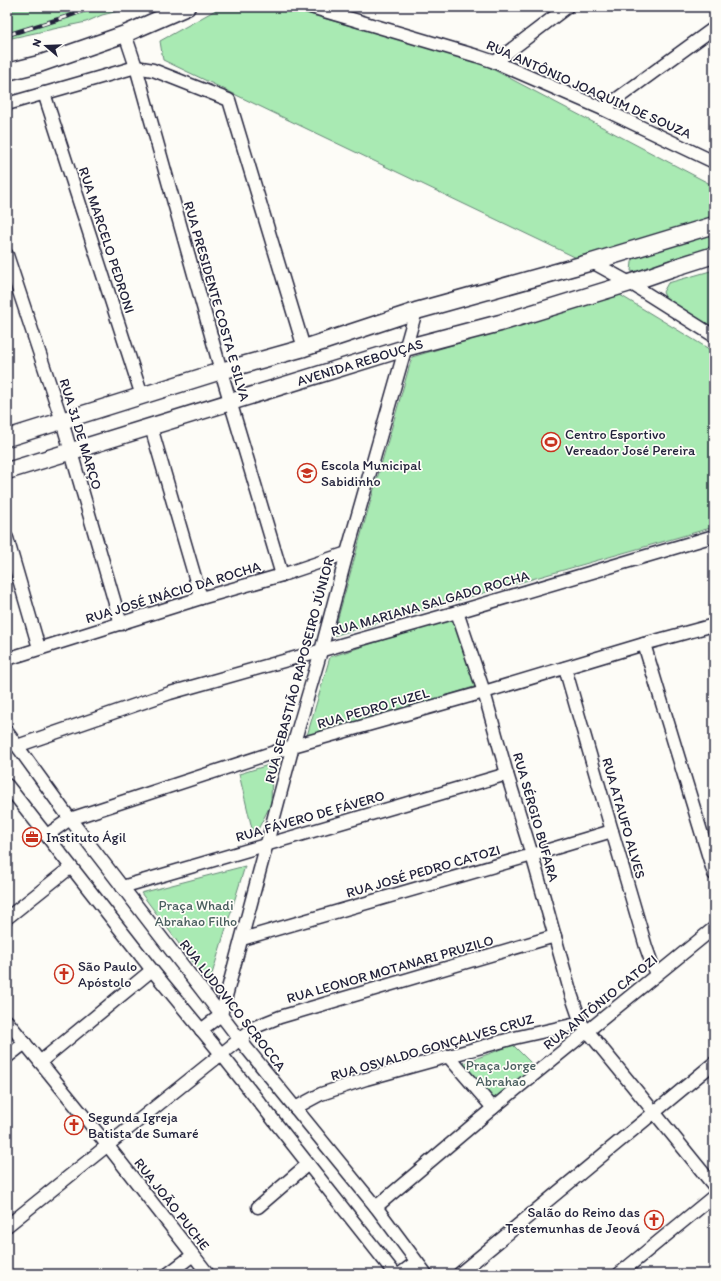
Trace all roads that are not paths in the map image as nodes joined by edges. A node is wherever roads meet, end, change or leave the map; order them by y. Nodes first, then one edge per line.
1 (188, 7) edge
2 (311, 7) edge
3 (568, 7) edge
4 (714, 28) edge
5 (125, 34) junction
6 (495, 62) junction
7 (136, 67) junction
8 (7, 72) edge
9 (44, 93) junction
10 (7, 104) edge
11 (603, 109) junction
12 (714, 162) edge
13 (714, 225) edge
14 (7, 255) edge
15 (714, 255) edge
16 (592, 262) junction
17 (630, 283) junction
18 (416, 311) junction
19 (714, 336) edge
20 (304, 348) junction
21 (405, 348) junction
22 (221, 371) junction
23 (142, 396) junction
24 (230, 402) junction
25 (62, 421) junction
26 (151, 427) junction
27 (7, 438) edge
28 (71, 452) junction
29 (7, 471) edge
30 (714, 536) edge
31 (7, 538) edge
32 (347, 553) junction
33 (282, 575) junction
34 (201, 598) junction
35 (457, 612) junction
36 (121, 624) junction
37 (714, 625) edge
38 (644, 644) junction
39 (39, 648) junction
40 (321, 651) junction
41 (7, 658) edge
42 (565, 668) junction
43 (484, 692) junction
44 (7, 732) edge
45 (17, 746) junction
46 (292, 746) junction
47 (507, 774) junction
48 (7, 785) edge
49 (70, 819) junction
50 (612, 831) junction
51 (47, 835) junction
52 (267, 844) junction
53 (532, 855) junction
54 (71, 867) junction
55 (714, 874) edge
56 (122, 887) junction
57 (7, 918) edge
58 (714, 928) edge
59 (555, 936) junction
60 (242, 939) junction
61 (152, 970) junction
62 (656, 975) junction
63 (221, 1015) junction
64 (7, 1021) edge
65 (583, 1027) junction
66 (201, 1030) junction
67 (240, 1040) junction
68 (25, 1043) junction
69 (222, 1055) junction
70 (448, 1056) junction
71 (7, 1057) edge
72 (40, 1062) junction
73 (714, 1063) edge
74 (295, 1108) junction
75 (493, 1108) junction
76 (654, 1112) junction
77 (108, 1146) junction
78 (308, 1164) junction
79 (714, 1186) edge
80 (714, 1196) edge
81 (258, 1207) dead end
82 (376, 1207) junction
83 (7, 1226) edge
84 (192, 1255) junction
85 (416, 1262) junction
86 (168, 1274) edge
87 (208, 1274) edge
88 (395, 1274) edge
89 (400, 1274) edge
90 (426, 1274) edge
91 (459, 1274) edge
92 (619, 1274) edge

1 - 5 main road
2 - 6 street, RUA ANTÔNIO JOAQUIM DE SOUZA
3 - 6 street
4 - 11 street
5 - 7 street, RUA PRESIDENTE COSTA E SILVA
5 - 8 main road
6 - 11 street, RUA ANTÔNIO JOAQUIM DE SOUZA
7 - 9 street
7 - 20 street
7 - 22 street, RUA PRESIDENTE COSTA E SILVA
9 - 10 street
9 - 23 street, RUA MARCELO PEDRONI
11 - 12 street, RUA ANTÔNIO JOAQUIM DE SOUZA
13 - 16 main road
14 - 25 street, RUA 31 DE MARÇO
15 - 17 main road, AVENIDA REBOUÇAS
16 - 17 street
16 - 18 main road
17 - 19 street
17 - 21 main road, AVENIDA REBOUÇAS
18 - 20 main road
18 - 21 street, RUA SEBASTIÃO RAPOSEIRO JÚNIOR
20 - 22 main road
21 - 24 main road, AVENIDA REBOUÇAS
21 - 32 street, RUA SEBASTIÃO RAPOSEIRO JÚNIOR
22 - 23 main road
22 - 24 street, RUA PRESIDENTE COSTA E SILVA
23 - 25 main road
24 - 26 main road, AVENIDA REBOUÇAS
24 - 33 street, RUA PRESIDENTE COSTA E SILVA
25 - 27 main road
25 - 28 street, RUA 31 DE MARÇO
26 - 28 main road, AVENIDA REBOUÇAS
26 - 34 street
28 - 29 main road, AVENIDA REBOUÇAS
28 - 36 street, RUA 31 DE MARÇO
30 - 35 street, RUA MARIANA SALGADO ROCHA
31 - 39 street
32 - 33 street, RUA JOSÉ INÁCIO DA ROCHA
32 - 40 street, RUA SEBASTIÃO RAPOSEIRO JÚNIOR
33 - 34 street, RUA JOSÉ INÁCIO DA ROCHA
34 - 36 street, RUA JOSÉ INÁCIO DA ROCHA
35 - 40 street, RUA MARIANA SALGADO ROCHA
35 - 43 street, RUA SÉRGIO BUFARA
36 - 39 street, RUA JOSÉ INÁCIO DA ROCHA
37 - 38 street, RUA PEDRO FUZEL
38 - 42 street, RUA PEDRO FUZEL
38 - 55 street
39 - 41 street, RUA JOSÉ INÁCIO DA ROCHA
40 - 45 street, RUA MARIANA SALGADO ROCHA
40 - 46 street, RUA SEBASTIÃO RAPOSEIRO JÚNIOR
42 - 43 street, RUA PEDRO FUZEL
42 - 50 street, RUA ATAUFO ALVES
43 - 46 street, RUA PEDRO FUZEL
43 - 47 street, RUA SÉRGIO BUFARA
44 - 45 street, RUA LUDOVICO SCROCCA
45 - 49 street, RUA LUDOVICO SCROCCA
46 - 49 street, RUA PEDRO FUZEL
46 - 52 street, RUA SEBASTIÃO RAPOSEIRO JÚNIOR
47 - 52 street, RUA FÁVERO DE FÁVERO
47 - 53 street, RUA SÉRGIO BUFARA
48 - 51 street
49 - 51 street, RUA PEDRO FUZEL
49 - 56 street, RUA LUDOVICO SCROCCA
50 - 53 street, RUA JOSÉ PEDRO CATOZI
50 - 62 street, RUA ATAUFO ALVES
51 - 54 street
52 - 56 street, RUA FÁVERO DE FÁVERO
52 - 60 street, RUA SEBASTIÃO RAPOSEIRO JÚNIOR
53 - 59 street, RUA SÉRGIO BUFARA
53 - 60 street, RUA JOSÉ PEDRO CATOZI
54 - 57 street
54 - 61 street
56 - 63 street, RUA LUDOVICO SCROCCA
58 - 62 street, RUA ANTÔNIO CATOZI
59 - 65 street, RUA SÉRGIO BUFARA
59 - 67 street, RUA LEONOR MOTANARI PRUZILO
60 - 63 street, RUA SEBASTIÃO RAPOSEIRO JÚNIOR
61 - 66 street
61 - 72 street
62 - 65 street, RUA ANTÔNIO CATOZI
63 - 66 street
63 - 67 street, RUA LUDOVICO SCROCCA
64 - 68 street, RUA JOÃO PUCHE
65 - 70 street, RUA OSVALDO GONÇALVES CRUZ
65 - 75 street, RUA ANTÔNIO CATOZI
65 - 76 street
66 - 69 street
67 - 69 street, RUA LEONOR MOTANARI PRUZILO
67 - 74 street, RUA LUDOVICO SCROCCA
68 - 71 street
68 - 72 street, RUA JOÃO PUCHE
69 - 77 street, RUA LEONOR MOTANARI PRUZILO
69 - 78 street
70 - 74 street, RUA OSVALDO GONÇALVES CRUZ
70 - 75 street
72 - 77 street, RUA JOÃO PUCHE
73 - 76 street
74 - 82 street, RUA LUDOVICO SCROCCA
75 - 82 street, RUA ANTÔNIO CATOZI
76 - 79 street
76 - 91 street
77 - 83 street, RUA LEONOR MOTANARI PRUZILO
77 - 84 street, RUA JOÃO PUCHE
78 - 81 street
78 - 88 street
80 - 92 street
82 - 85 street, RUA LUDOVICO SCROCCA
84 - 86 street
84 - 87 street, RUA JOÃO PUCHE
85 - 89 street
85 - 90 street, RUA LUDOVICO SCROCCA

